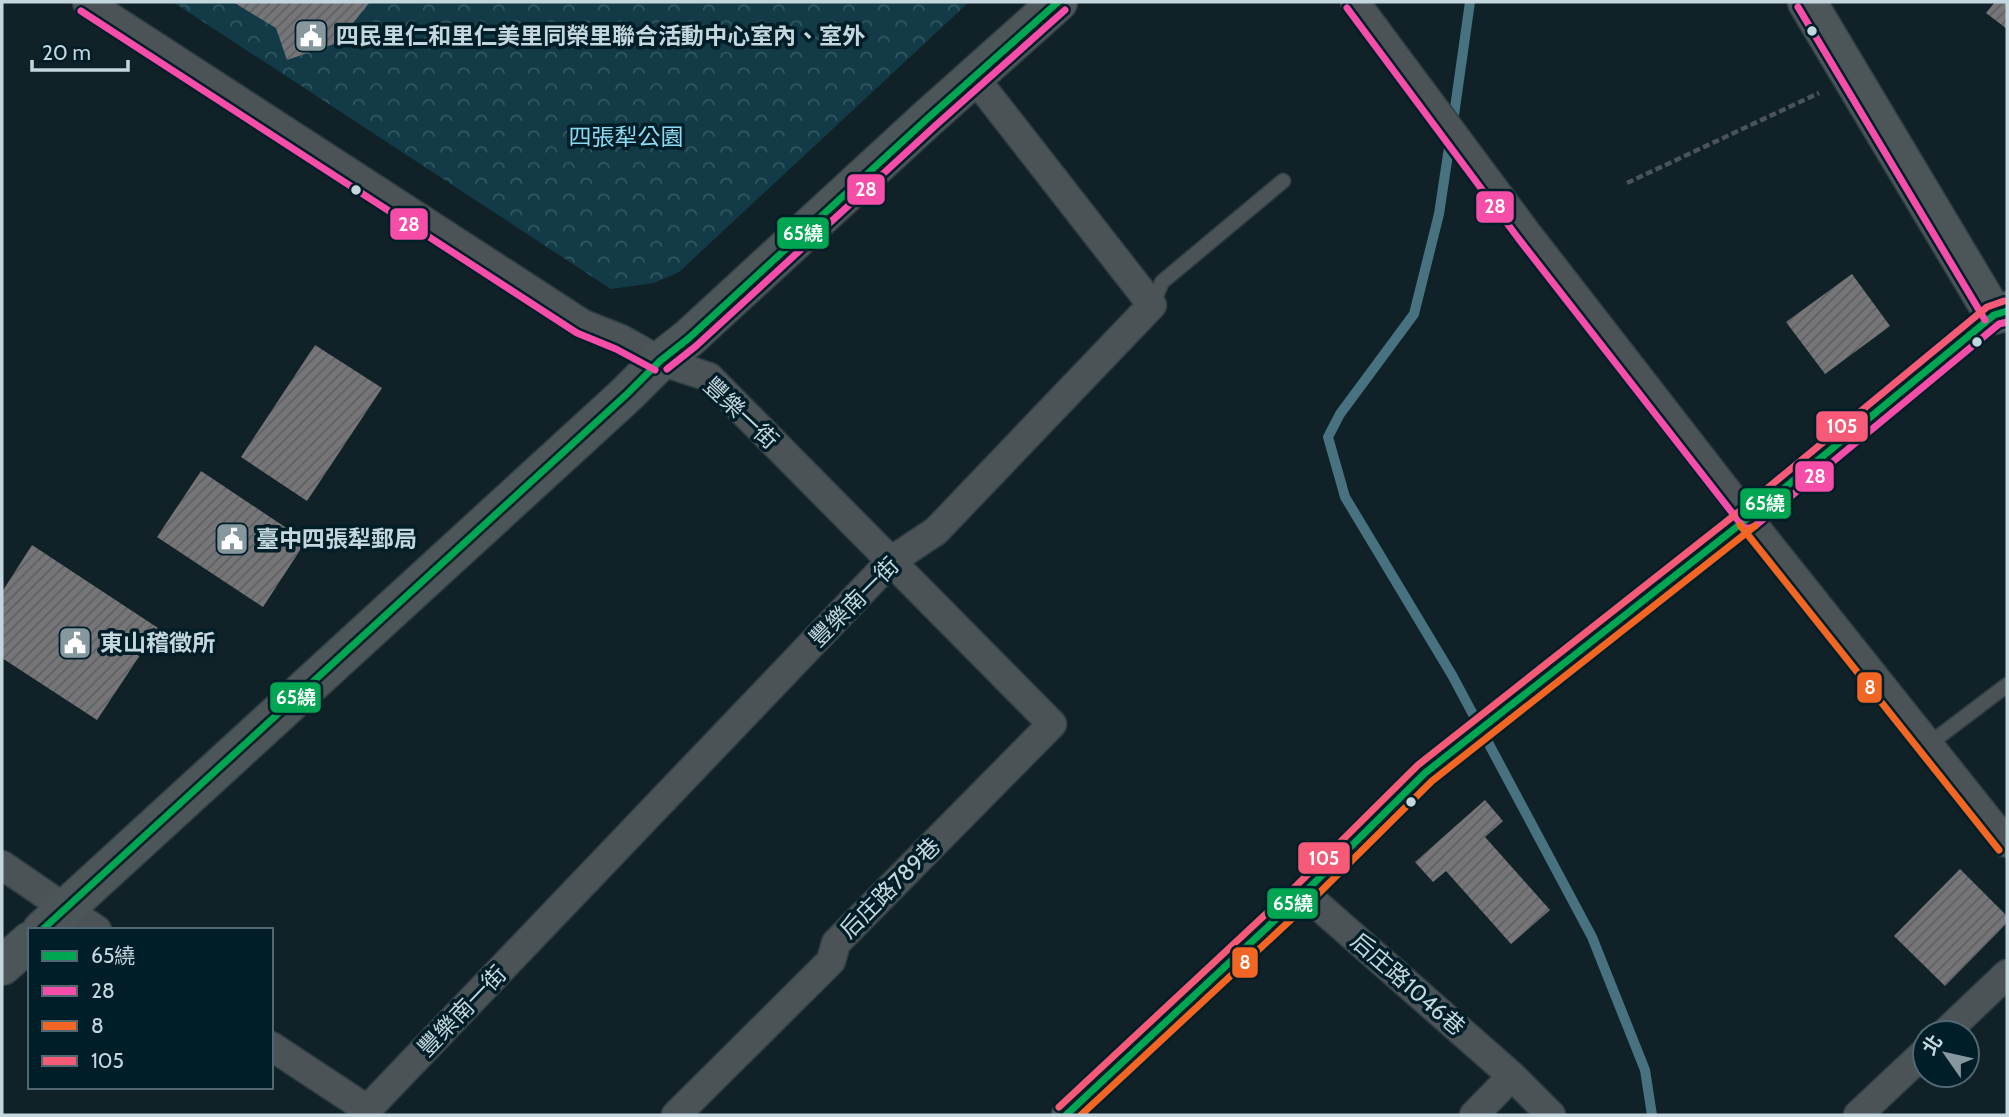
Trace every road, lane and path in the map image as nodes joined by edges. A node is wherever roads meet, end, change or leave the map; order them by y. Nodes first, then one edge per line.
1 (87, 2) edge
2 (1058, 2) edge
3 (1355, 2) edge
4 (1807, 2) edge
5 (974, 77) junction
6 (1852, 77) junction
7 (1283, 181) dead end
8 (1628, 183) dead end
9 (1152, 305) junction
10 (2000, 313) edge
11 (660, 361) junction
12 (1748, 517) junction
13 (891, 561) junction
14 (2007, 685) edge
15 (1052, 724) joint
16 (1929, 744) junction
17 (2007, 843) edge
18 (2, 865) edge
19 (1304, 892) junction
20 (68, 923) edge
21 (28, 943) edge
22 (2, 966) edge
23 (2007, 974) edge
24 (1960, 1019) edge
25 (273, 1047) edge
26 (1911, 1065) edge
27 (1512, 1076) junction
28 (368, 1113) edge
29 (676, 1115) edge
30 (1066, 1115) edge
31 (1474, 1115) edge
32 (1551, 1115) edge
33 (1858, 1115) edge

1 - 11 street, 豐樂一街
2 - 5 street
3 - 12 street
4 - 6 street
5 - 9 street
5 - 11 street
6 - 8 path
6 - 10 street
7 - 9 lane
9 - 13 street, 豐樂南一街
10 - 12 street
11 - 13 street, 豐樂一街
11 - 20 street
12 - 16 street
12 - 19 street
13 - 15 street, 豐樂一街
13 - 28 street, 豐樂南一街
14 - 16 lane
15 - 29 street, 后庄路789巷
16 - 17 street
18 - 20 street
19 - 27 street, 后庄路1046巷
19 - 30 street
21 - 22 street
23 - 24 street
25 - 28 street
26 - 33 street
27 - 31 street
27 - 32 street, 后庄路1046巷

